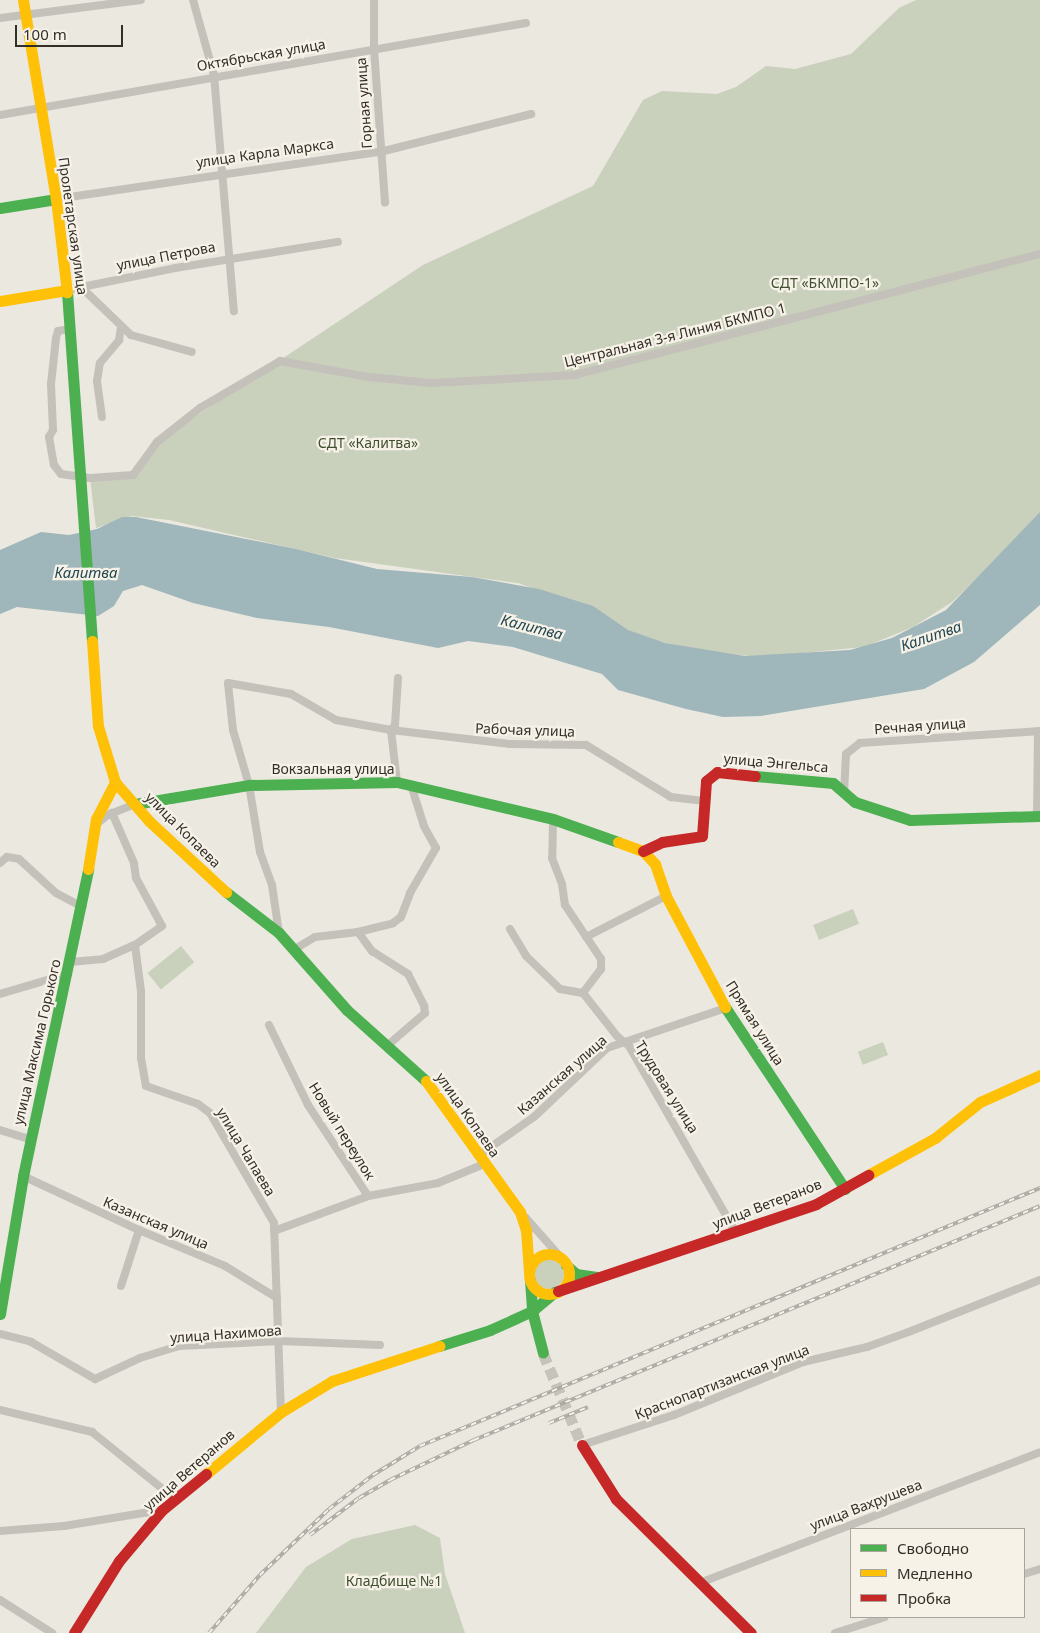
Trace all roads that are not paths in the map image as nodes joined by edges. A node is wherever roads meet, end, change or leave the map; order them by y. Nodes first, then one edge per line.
1 (22, 0) edge
2 (141, 0) edge
3 (193, 0) edge
4 (374, 0) edge
5 (25, 16) junction
6 (0, 18) edge
7 (526, 23) dead end
8 (374, 49) junction
9 (214, 75) junction
10 (40, 108) junction
11 (532, 114) dead end
12 (0, 115) edge
13 (380, 152) junction
14 (222, 173) junction
15 (56, 199) junction
16 (385, 204) dead end
17 (0, 208) edge
18 (338, 242) dead end
19 (1040, 254) edge
20 (230, 259) junction
21 (82, 288) junction
22 (67, 290) junction
23 (0, 302) edge
24 (234, 311) dead end
25 (121, 327) junction
26 (70, 329) junction
27 (192, 352) dead end
28 (102, 417) dead end
29 (398, 678) dead end
30 (391, 730) junction
31 (1039, 732) edge
32 (115, 782) junction
33 (397, 782) junction
34 (249, 785) junction
35 (411, 785) junction
36 (844, 793) junction
37 (703, 801) junction
38 (135, 804) junction
39 (112, 813) junction
40 (1038, 816) edge
41 (553, 819) junction
42 (95, 825) junction
43 (643, 851) junction
44 (0, 863) edge
45 (655, 864) joint
46 (666, 896) junction
47 (82, 907) junction
48 (510, 929) dead end
49 (358, 932) junction
50 (279, 933) junction
51 (586, 937) junction
52 (135, 945) junction
53 (294, 948) junction
54 (70, 962) junction
55 (68, 974) junction
56 (583, 993) junction
57 (0, 994) edge
58 (726, 1008) junction
59 (269, 1025) dead end
60 (625, 1042) junction
61 (388, 1045) junction
62 (1040, 1075) edge
63 (0, 1130) edge
64 (30, 1139) junction
65 (481, 1160) junction
66 (22, 1176) junction
67 (845, 1189) junction
68 (368, 1196) junction
69 (520, 1212) junction
70 (139, 1230) junction
71 (274, 1231) junction
72 (736, 1233) junction
73 (5, 1261) edge
74 (565, 1262) junction
75 (529, 1275) junction
76 (604, 1277) junction
77 (1040, 1280) edge
78 (121, 1286) dead end
79 (557, 1292) junction
80 (277, 1298) junction
81 (532, 1312) junction
82 (0, 1314) edge
83 (0, 1334) edge
84 (280, 1342) junction
85 (380, 1345) dead end
86 (543, 1353) tunnel mouth
87 (0, 1410) edge
88 (281, 1412) junction
89 (582, 1445) joint
90 (1040, 1452) edge
91 (175, 1500) junction
92 (162, 1510) junction
93 (0, 1531) edge
94 (1040, 1569) edge
95 (1025, 1574) edge
96 (702, 1582) junction
97 (0, 1600) edge
98 (882, 1618) edge
99 (52, 1633) edge
100 (74, 1633) edge
101 (751, 1633) edge
102 (835, 1633) edge

1 - 5 main road, Пролетарская улица
2 - 5 street
3 - 9 street
4 - 8 street, Горная улица
5 - 6 street
5 - 10 main road, Пролетарская улица
7 - 8 street, Октябрьская улица
8 - 9 street, Октябрьская улица
8 - 13 street, Горная улица
9 - 10 street, Октябрьская улица
9 - 14 street
10 - 12 street, Октябрьская улица
10 - 15 main road, Пролетарская улица
11 - 13 street, улица Карла Маркса
13 - 14 street, улица Карла Маркса
13 - 16 street, Горная улица
14 - 15 street, улица Карла Маркса
14 - 20 street
15 - 17 main road, улица Карла Маркса
15 - 22 main road, Пролетарская улица
18 - 20 street, улица Петрова
19 - 26 street, Центральная 3-я Линия БКМПО 1
20 - 21 street, улица Петрова
20 - 24 street
21 - 22 street, улица Петрова
21 - 25 street
22 - 23 main road, улица Петрова
22 - 26 main road, Пролетарская улица
25 - 27 street
25 - 28 street
26 - 32 main road, Пролетарская улица
29 - 30 street
30 - 33 street
30 - 34 street, Рабочая улица
30 - 37 street, Рабочая улица
31 - 36 street, Речная улица
31 - 40 street, Речная улица
32 - 38 main road, улица Копаева
32 - 42 main road, улица Максима Горького
33 - 34 main road, Вокзальная улица
33 - 35 main road, Вокзальная улица
34 - 38 main road, Вокзальная улица
34 - 50 street
35 - 41 main road, Вокзальная улица
35 - 49 street
36 - 37 main road, улица Энгельса
36 - 40 main road, улица Энгельса
37 - 43 main road, улица Энгельса
38 - 39 street
38 - 50 main road, улица Копаева
39 - 42 street
39 - 52 street
41 - 43 main road, Вокзальная улица
41 - 51 street
42 - 47 main road, улица Максима Горького
43 - 45 main road, Вокзальная улица
44 - 47 street
45 - 46 main road, Прямая улица
46 - 51 street
46 - 58 main road, Прямая улица
47 - 54 main road, улица Максима Горького
48 - 56 street
49 - 53 street
49 - 61 street
50 - 53 main road, улица Копаева
51 - 56 street
52 - 54 street
52 - 71 street, улица Чапаева
53 - 61 main road, улица Копаева
54 - 55 main road, улица Максима Горького
55 - 57 street
55 - 64 main road, улица Максима Горького
56 - 60 street, Трудовая улица
58 - 60 street, Казанская улица
58 - 67 main road, Прямая улица
59 - 68 street, Новый переулок
60 - 65 street, Казанская улица
60 - 72 street, Трудовая улица
61 - 65 main road, улица Копаева
62 - 67 main road, улица Ветеранов
63 - 64 street
64 - 66 main road, улица Максима Горького
65 - 68 street, Казанская улица
65 - 69 main road, улица Копаева
66 - 70 street, Казанская улица
66 - 73 main road, улица Максима Горького
67 - 72 main road, улица Ветеранов
68 - 71 street, Казанская улица
69 - 74 street
69 - 75 main road, улица Копаева
70 - 78 street
70 - 80 street, Казанская улица
71 - 80 street, улица Чапаева
72 - 76 main road, улица Ветеранов
73 - 82 main road, улица Максима Горького
74 - 75 main road
74 - 76 main road
74 - 79 main road
75 - 79 main road
75 - 81 main road, улица Копаева
76 - 79 main road, улица Ветеранов
77 - 89 street, Краснопартизанская улица
79 - 81 main road, улица Ветеранов
80 - 84 street, улица Чапаева
81 - 86 main road, улица Копаева
81 - 88 main road, улица Ветеранов
83 - 84 street, улица Нахимова
84 - 85 street, улица Нахимова
84 - 88 street, улица Чапаева
87 - 91 street
88 - 91 main road, улица Ветеранов
89 - 96 main road
90 - 96 street, улица Вахрушева
91 - 92 main road, улица Ветеранов
92 - 93 street
92 - 100 main road, улица Ветеранов
94 - 95 street
96 - 101 main road
97 - 99 street
98 - 102 street

